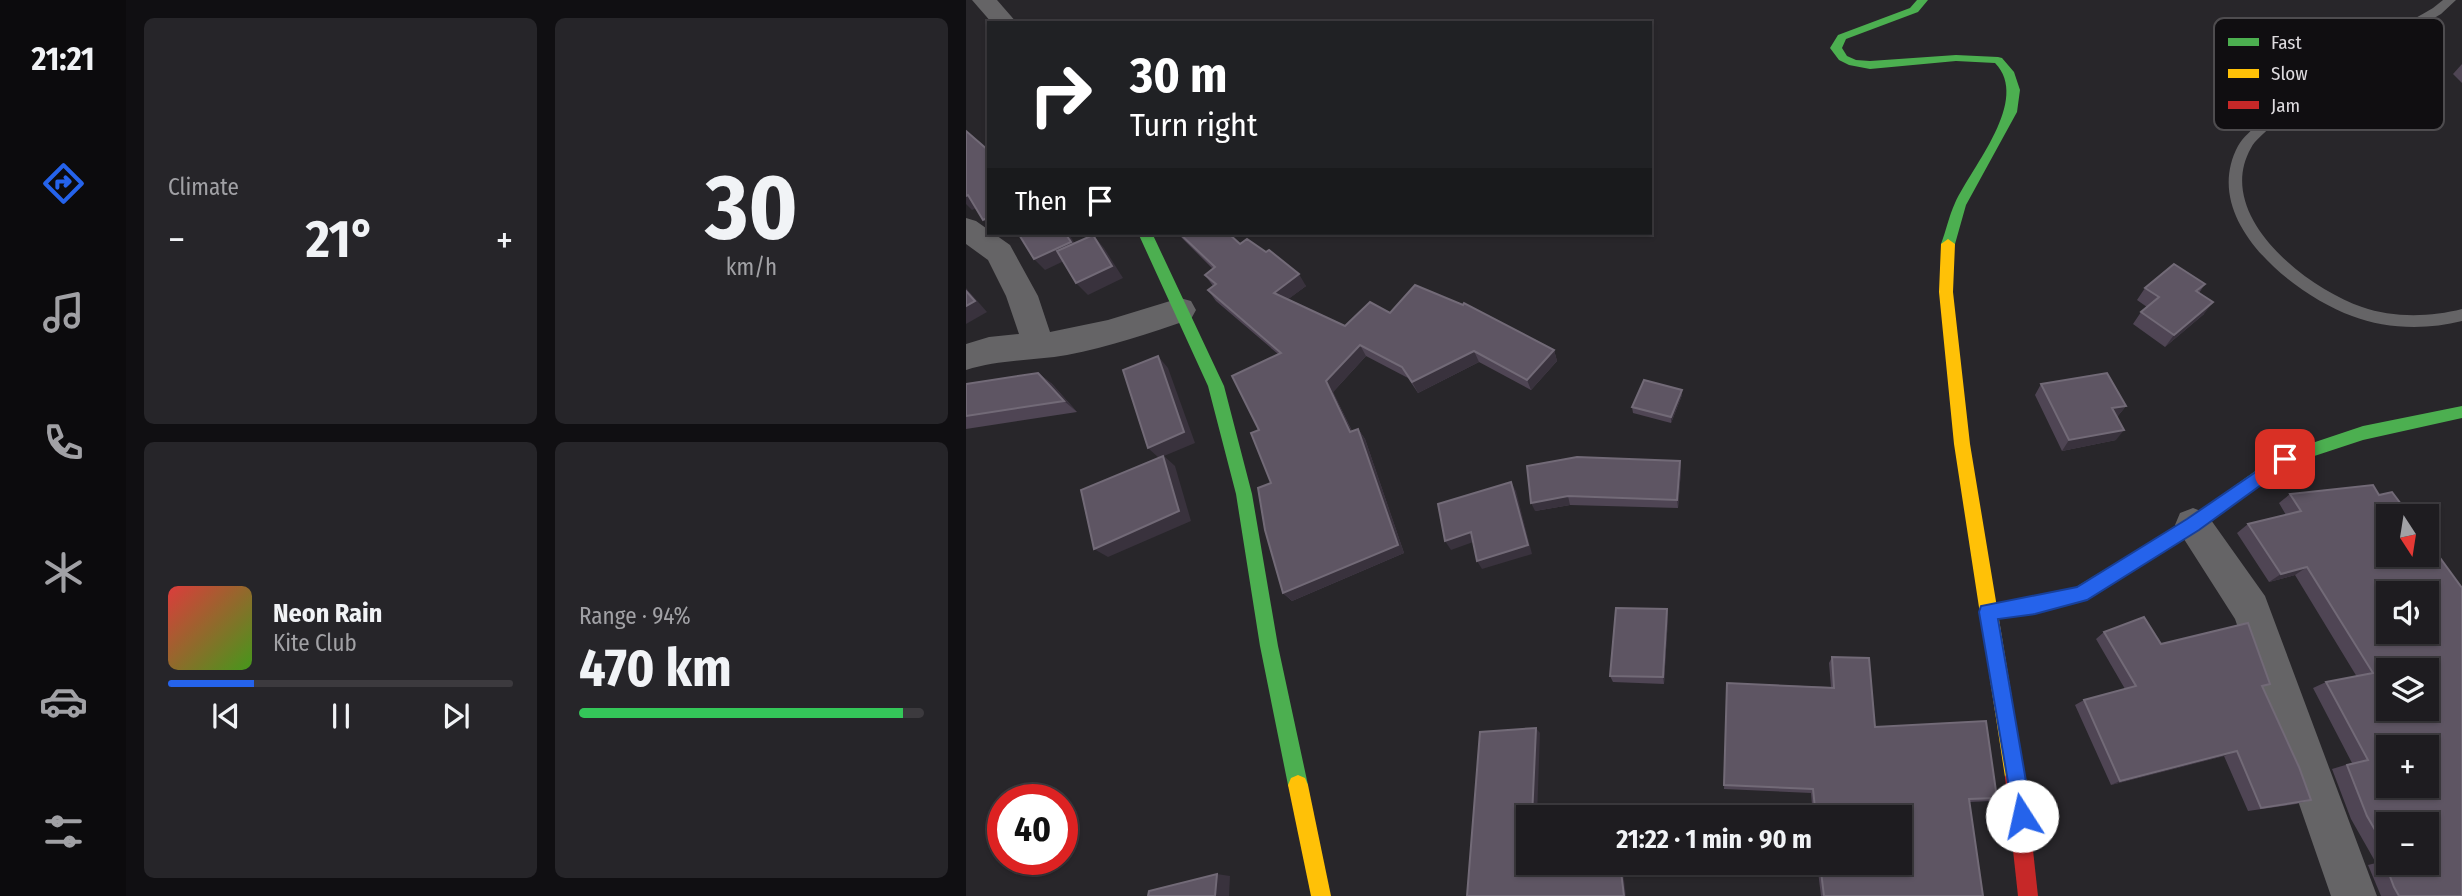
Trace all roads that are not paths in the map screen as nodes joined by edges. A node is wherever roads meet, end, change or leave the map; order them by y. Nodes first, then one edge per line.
1 (984, 0) edge
2 (1923, 0) edge
3 (2450, 0) edge
4 (2423, 18) edge
5 (1003, 21) edge
6 (2260, 130) edge
7 (966, 229) edge
8 (1146, 235) edge
9 (1180, 310) junction
10 (2462, 315) edge
11 (1039, 345) junction
12 (966, 357) edge
13 (2462, 412) edge
14 (2193, 525) junction
15 (1987, 612) junction
16 (1321, 896) edge
17 (2028, 896) edge
18 (2354, 896) edge

1 - 5 street
2 - 15 street
3 - 4 lane
6 - 10 lane
7 - 11 street
8 - 9 street
9 - 11 street
9 - 16 street
11 - 12 street
13 - 14 street
14 - 15 street
14 - 18 street
15 - 17 street

